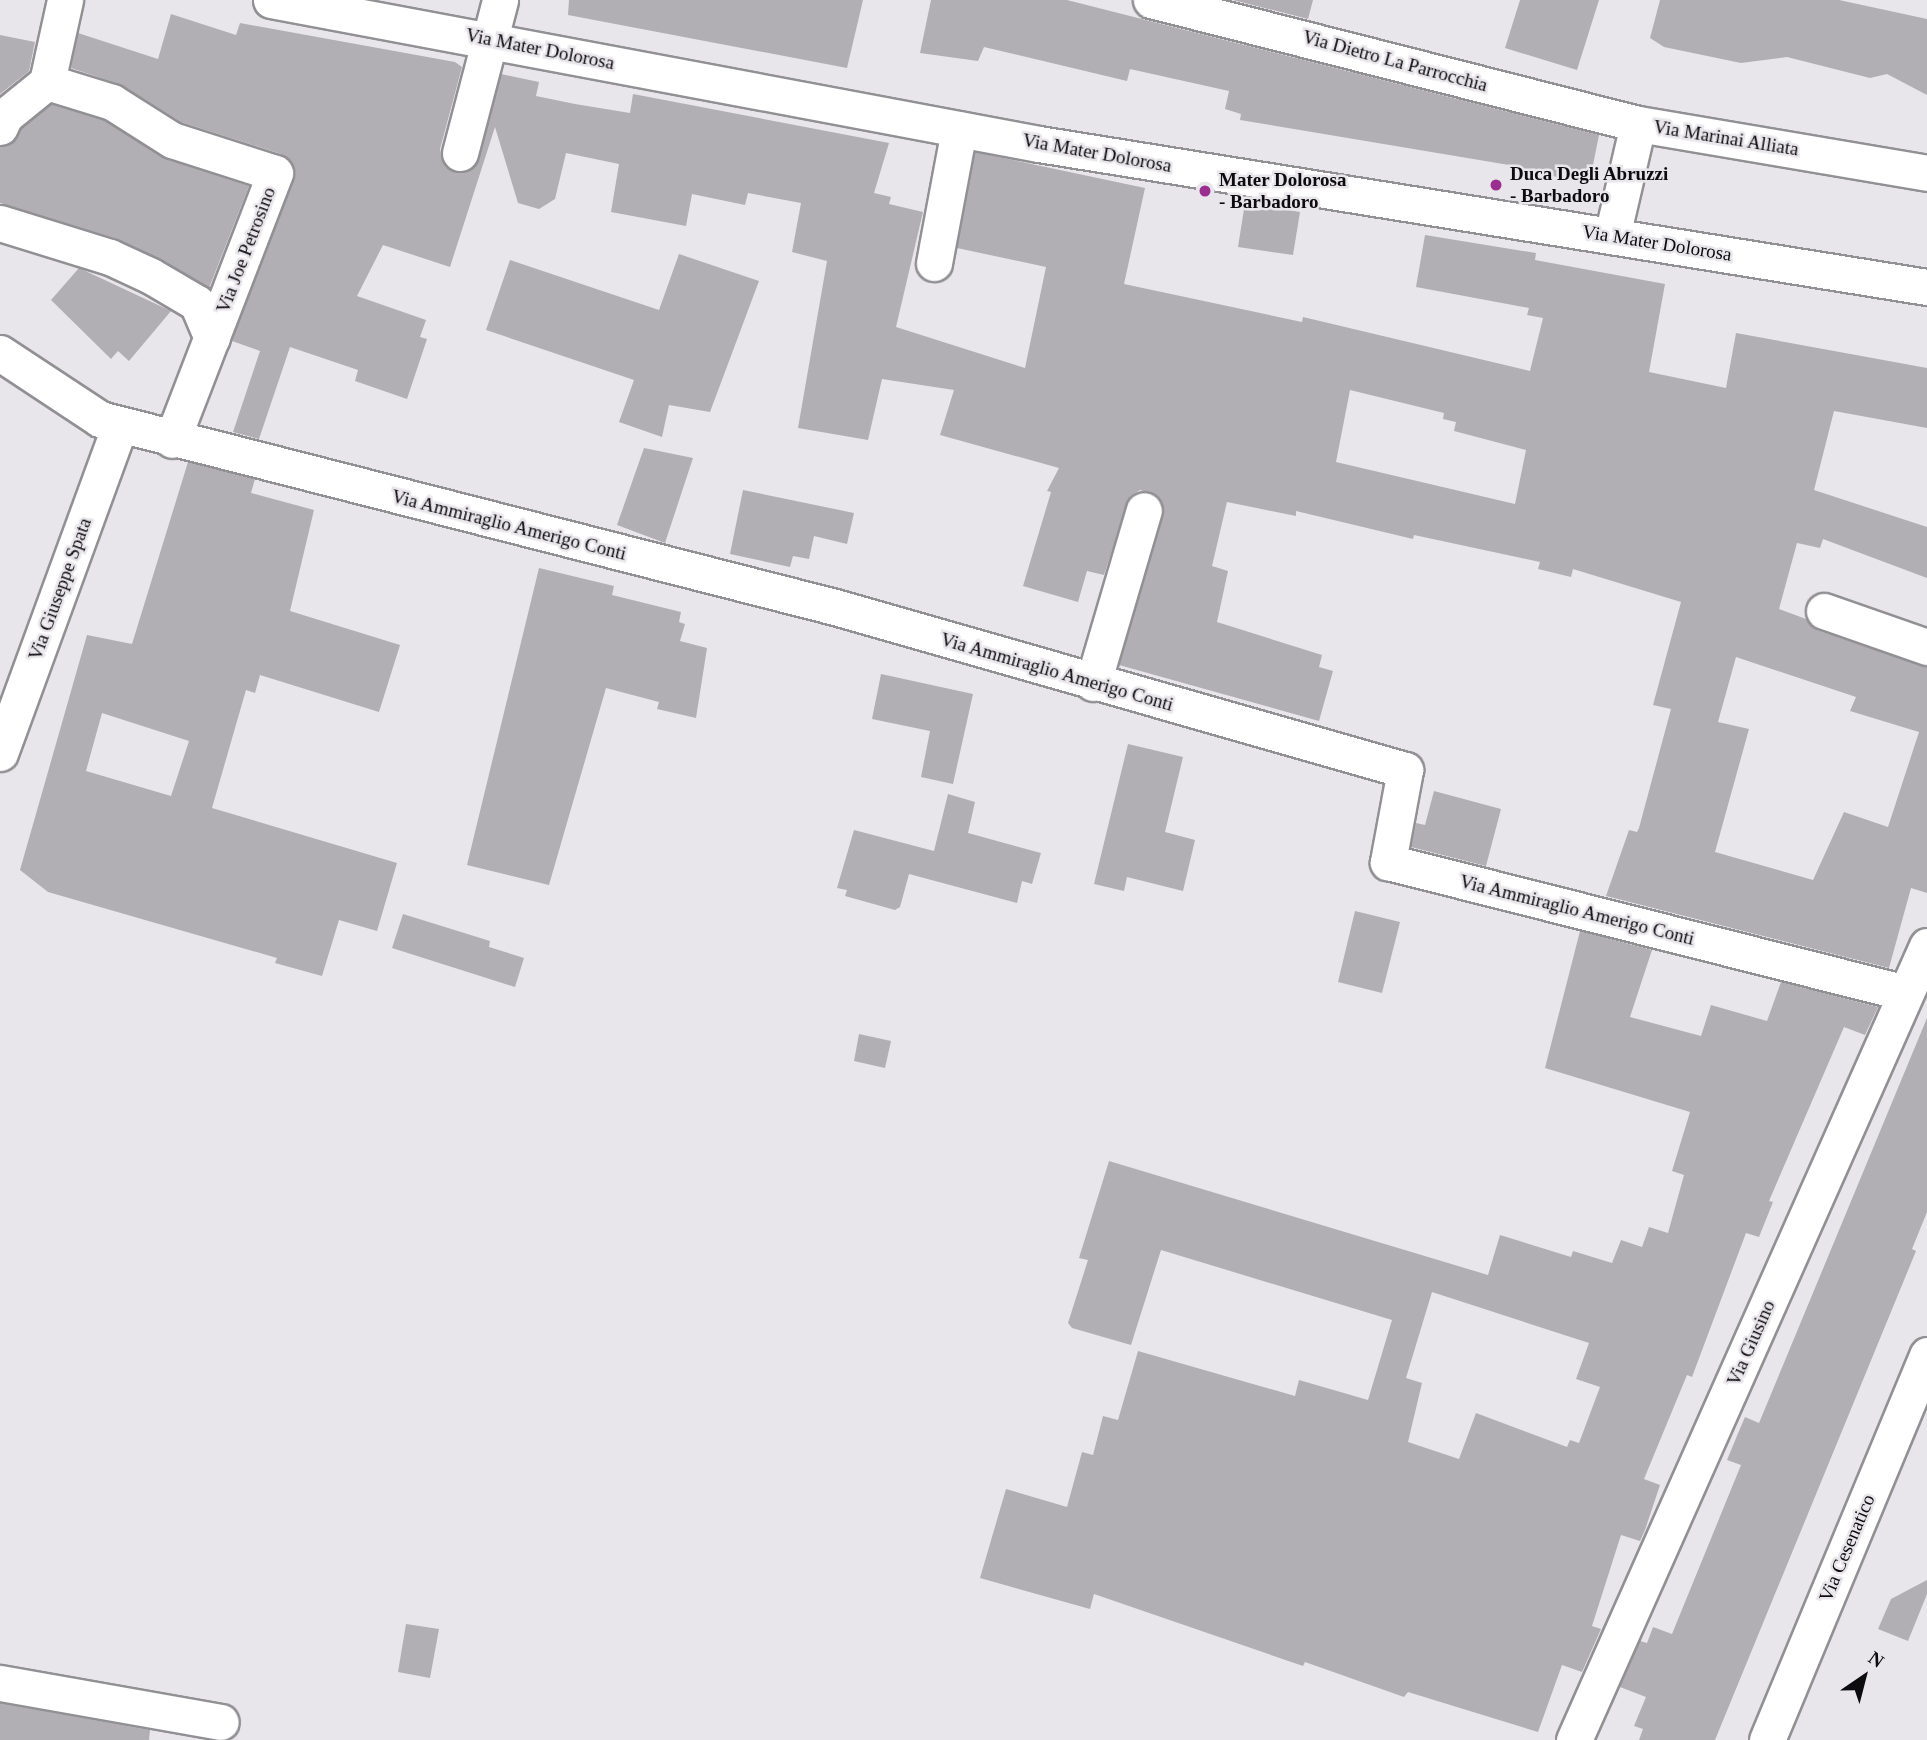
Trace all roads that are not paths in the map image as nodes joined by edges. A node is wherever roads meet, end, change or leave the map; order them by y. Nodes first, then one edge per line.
1 (65, 0) edge
2 (271, 0) edge
3 (500, 0) edge
4 (1151, 0) edge
5 (489, 39) junction
6 (47, 82) junction
7 (1638, 124) junction
8 (0, 127) edge
9 (959, 129) junction
10 (460, 153) dead end
11 (1927, 173) edge
12 (0, 223) edge
13 (1612, 236) junction
14 (934, 263) dead end
15 (1927, 287) edge
16 (212, 338) junction
17 (0, 353) edge
18 (110, 422) junction
19 (172, 440) junction
20 (1144, 509) dead end
21 (1824, 611) dead end
22 (1927, 647) edge
23 (1093, 682) junction
24 (0, 753) edge
25 (1927, 946) edge
26 (1906, 993) junction
27 (1927, 1355) edge
28 (0, 1683) edge
29 (221, 1722) dead end
30 (1574, 1740) edge
31 (1767, 1740) edge

1 - 6 street
2 - 5 street, Via Mater Dolorosa
3 - 5 street
4 - 7 street, Via Dietro La Parrocchia
5 - 9 street, Via Mater Dolorosa
5 - 10 street
6 - 8 street
6 - 16 street, Via Joe Petrosino
7 - 11 street, Via Marinai Alliata
7 - 13 street, Via Marinai Alliata
9 - 13 street, Via Mater Dolorosa
9 - 14 street
12 - 16 street
13 - 15 street, Via Mater Dolorosa
16 - 19 street, Via Joe Petrosino
17 - 18 street, Via Ammiraglio Amerigo Conti
18 - 19 street, Via Ammiraglio Amerigo Conti
18 - 24 street, Via Giuseppe Spata
19 - 23 street, Via Ammiraglio Amerigo Conti
20 - 23 street
21 - 22 street
23 - 26 street, Via Ammiraglio Amerigo Conti
25 - 26 street, Via Giusino
26 - 30 street, Via Giusino
27 - 31 street, Via Cesenatico
28 - 29 street

